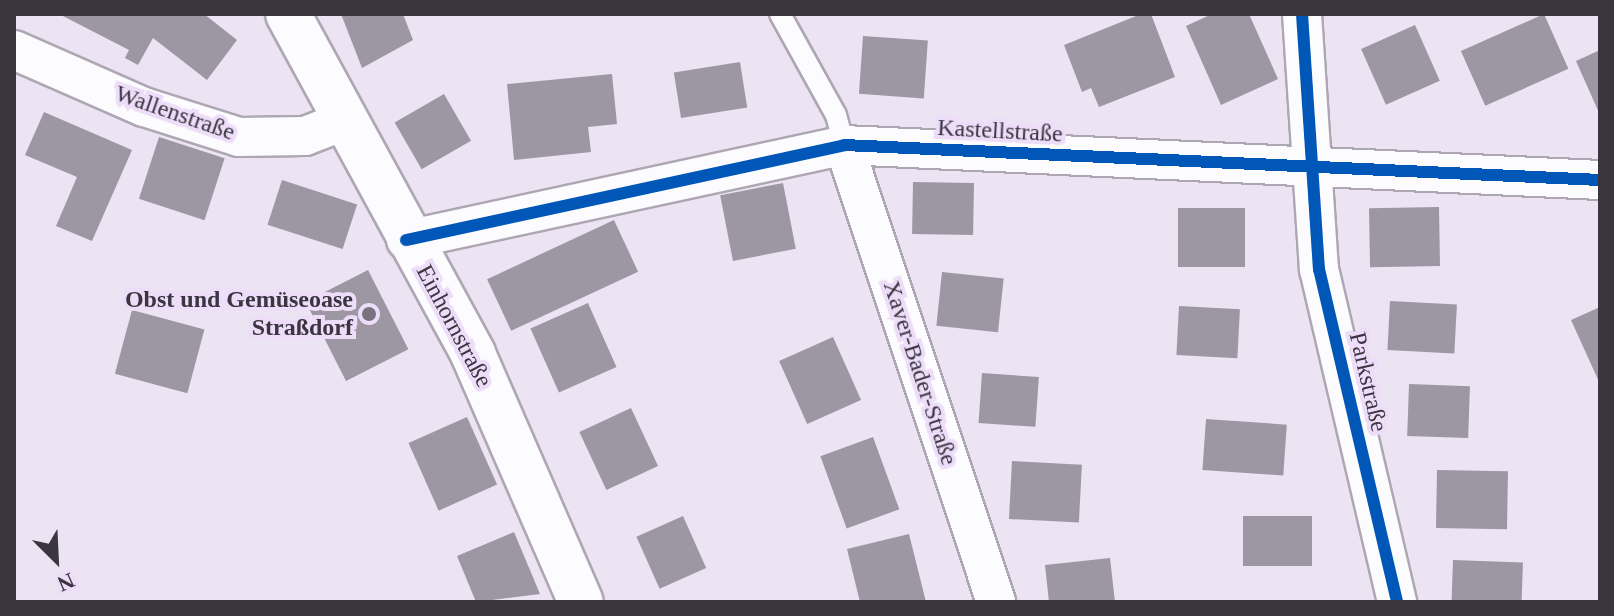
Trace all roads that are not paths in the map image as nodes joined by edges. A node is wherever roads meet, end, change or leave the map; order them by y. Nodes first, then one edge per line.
1 (288, 14) edge
2 (780, 14) edge
3 (1302, 14) edge
4 (14, 50) edge
5 (341, 122) junction
6 (844, 145) junction
7 (1314, 170) junction
8 (1600, 180) edge
9 (406, 240) junction
10 (581, 602) edge
11 (996, 602) edge
12 (1397, 602) edge

1 - 5 main road, Einhornstraße
2 - 6 lane
3 - 7 street, Parkstraße
4 - 5 street, Wallenstraße
5 - 9 main road, Einhornstraße
6 - 7 street, Kastellstraße
6 - 9 street, Kastellstraße
6 - 11 street, Xaver-Bader-Straße
7 - 8 street, Kastellstraße
7 - 12 street, Parkstraße
9 - 10 main road, Einhornstraße

